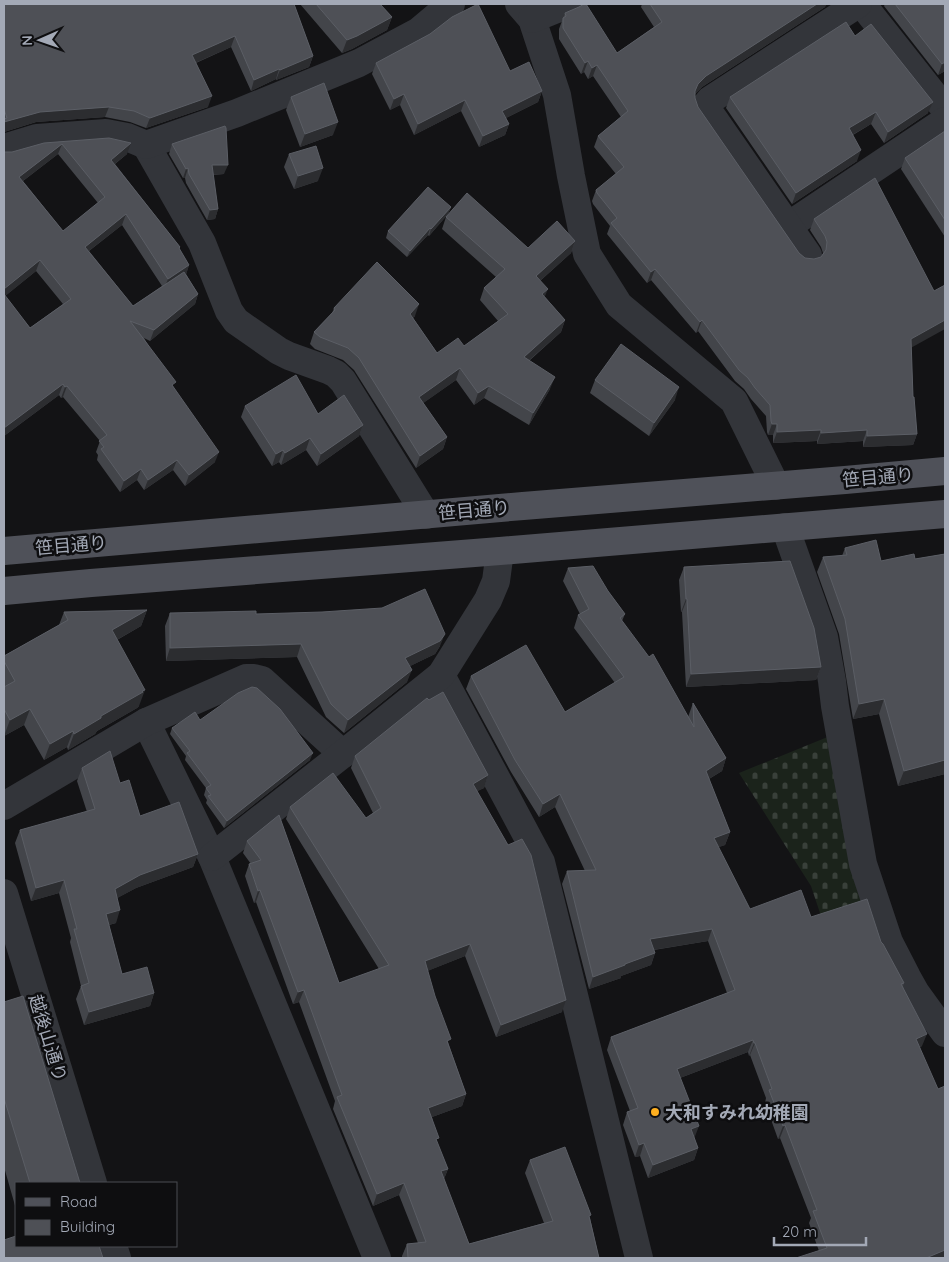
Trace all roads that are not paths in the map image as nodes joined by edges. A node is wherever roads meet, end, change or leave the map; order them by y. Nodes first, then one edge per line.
1 (451, 4) edge
2 (569, 4) edge
3 (860, 4) edge
4 (526, 11) edge
5 (945, 109) edge
6 (945, 121) edge
7 (146, 145) junction
8 (4, 148) edge
9 (788, 226) junction
10 (808, 255) dead end
11 (945, 471) edge
12 (776, 486) junction
13 (945, 514) edge
14 (426, 515) junction
15 (786, 527) junction
16 (4, 551) edge
17 (500, 551) junction
18 (4, 591) edge
19 (441, 675) junction
20 (146, 722) junction
21 (343, 754) junction
22 (4, 806) edge
23 (212, 857) junction
24 (4, 893) edge
25 (945, 1033) edge
26 (93, 1182) edge
27 (377, 1258) edge
28 (639, 1258) edge

1 - 7 street
2 - 4 street
3 - 5 street
3 - 9 street
4 - 12 street
6 - 9 street
7 - 8 street
7 - 14 street
9 - 10 street
11 - 12 main road, 笹目通り
12 - 14 main road, 笹目通り
13 - 15 main road
14 - 16 main road, 笹目通り
15 - 17 main road
15 - 25 street
17 - 18 main road
17 - 19 street
19 - 21 street
19 - 28 street
20 - 21 street
20 - 22 street
20 - 23 street
21 - 23 street
23 - 27 street
24 - 26 street, 越後山通り

